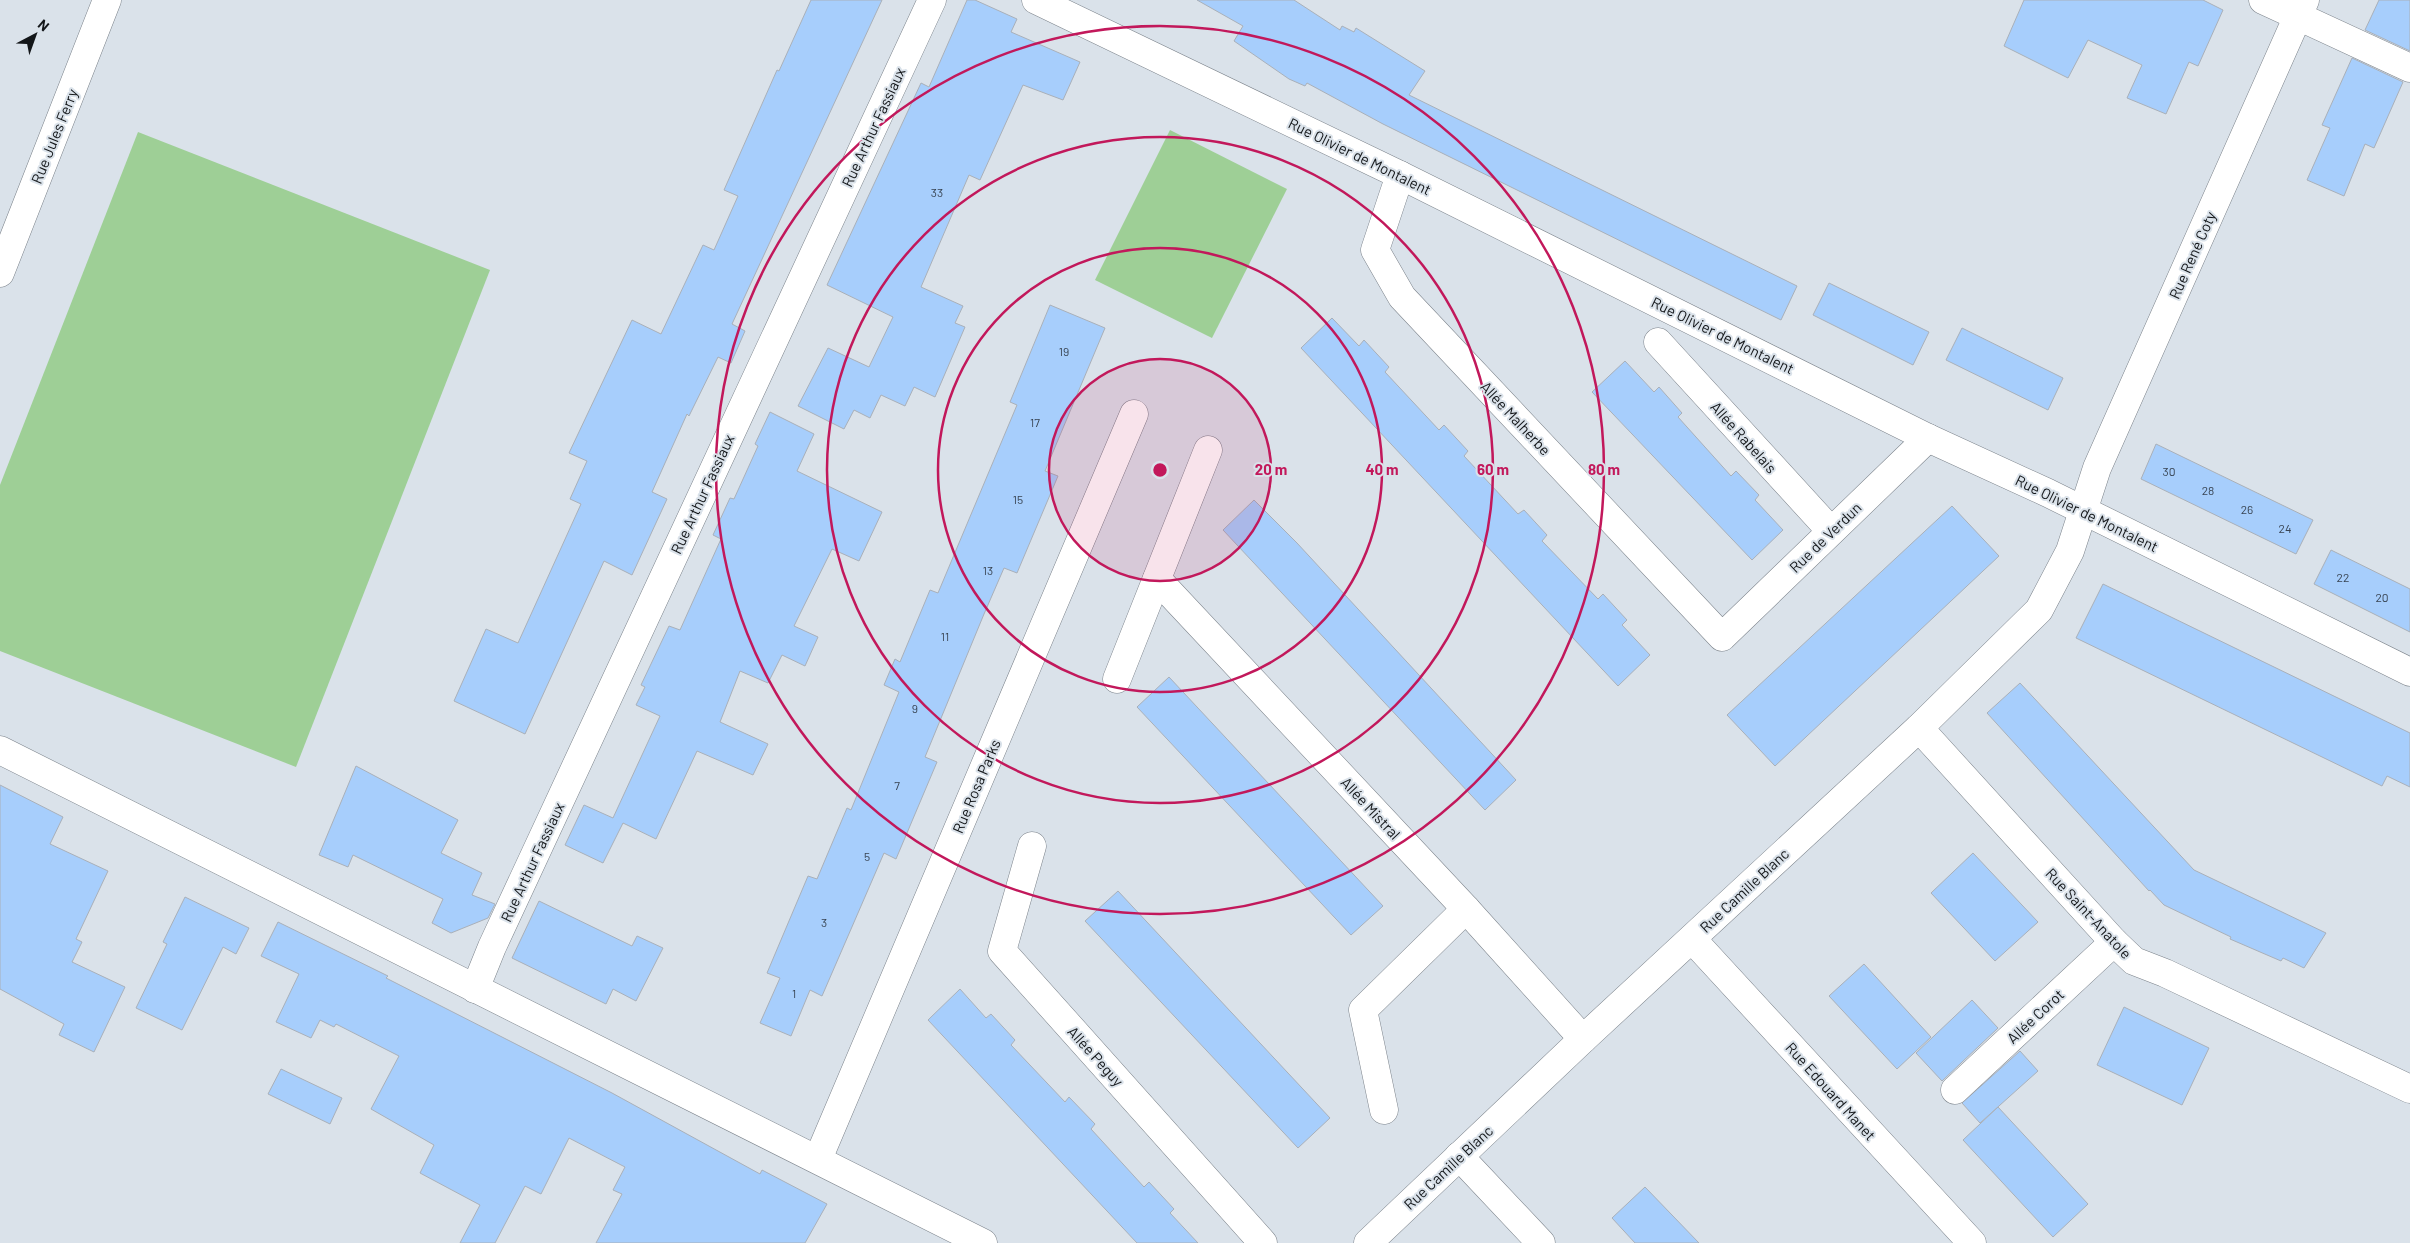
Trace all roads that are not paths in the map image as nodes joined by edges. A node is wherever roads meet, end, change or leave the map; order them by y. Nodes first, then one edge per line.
1 (108, 0) edge
2 (932, 0) edge
3 (1036, 0) edge
4 (2263, 0) edge
5 (2302, 8) edge
6 (2410, 68) edge
7 (1400, 175) junction
8 (0, 273) edge
9 (1658, 342) dead end
10 (1134, 414) dead end
11 (1928, 438) junction
12 (1208, 450) dead end
13 (2083, 511) junction
14 (1831, 531) junction
15 (1157, 579) junction
16 (1722, 637) joint
17 (2410, 672) edge
18 (1117, 679) dead end
19 (1919, 728) junction
20 (0, 750) edge
21 (1032, 846) dead end
22 (1466, 909) junction
23 (1692, 939) junction
24 (2114, 942) junction
25 (475, 989) junction
26 (1583, 1039) junction
27 (2410, 1089) edge
28 (1955, 1090) dead end
29 (1384, 1110) dead end
30 (1459, 1156) junction
31 (818, 1159) junction
32 (983, 1243) edge
33 (1263, 1243) edge
34 (1368, 1243) edge
35 (1541, 1243) edge
36 (1972, 1243) edge

1 - 8 street, Rue Jules Ferry
2 - 25 street, Rue Arthur Fassiaux
3 - 7 street, Rue Olivier de Montalent
4 - 5 street
5 - 6 street
5 - 13 street, Rue René Coty
7 - 11 street, Rue Olivier de Montalent
7 - 16 street, Allée Malherbe
9 - 14 street, Allée Rabelais
10 - 31 street, Rue Rosa Parks
11 - 13 street, Rue Olivier de Montalent
11 - 14 street, Rue de Verdun
12 - 15 street
13 - 17 street, Rue Olivier de Montalent
13 - 19 street, Rue Camille Blanc
14 - 16 street, Rue de Verdun
15 - 18 street
15 - 22 street, Allée Mistral
19 - 23 street, Rue Camille Blanc
19 - 24 street, Rue Saint-Anatole
20 - 25 street
21 - 33 street, Allée Peguy
22 - 26 street, Allée Mistral
22 - 29 street
23 - 26 street, Rue Camille Blanc
23 - 36 street, Rue Edouard Manet
24 - 27 street, Rue Saint-Anatole
24 - 28 street, Allée Corot
25 - 31 street
26 - 30 street, Rue Camille Blanc
30 - 34 street, Rue Camille Blanc
30 - 35 street
31 - 32 street

